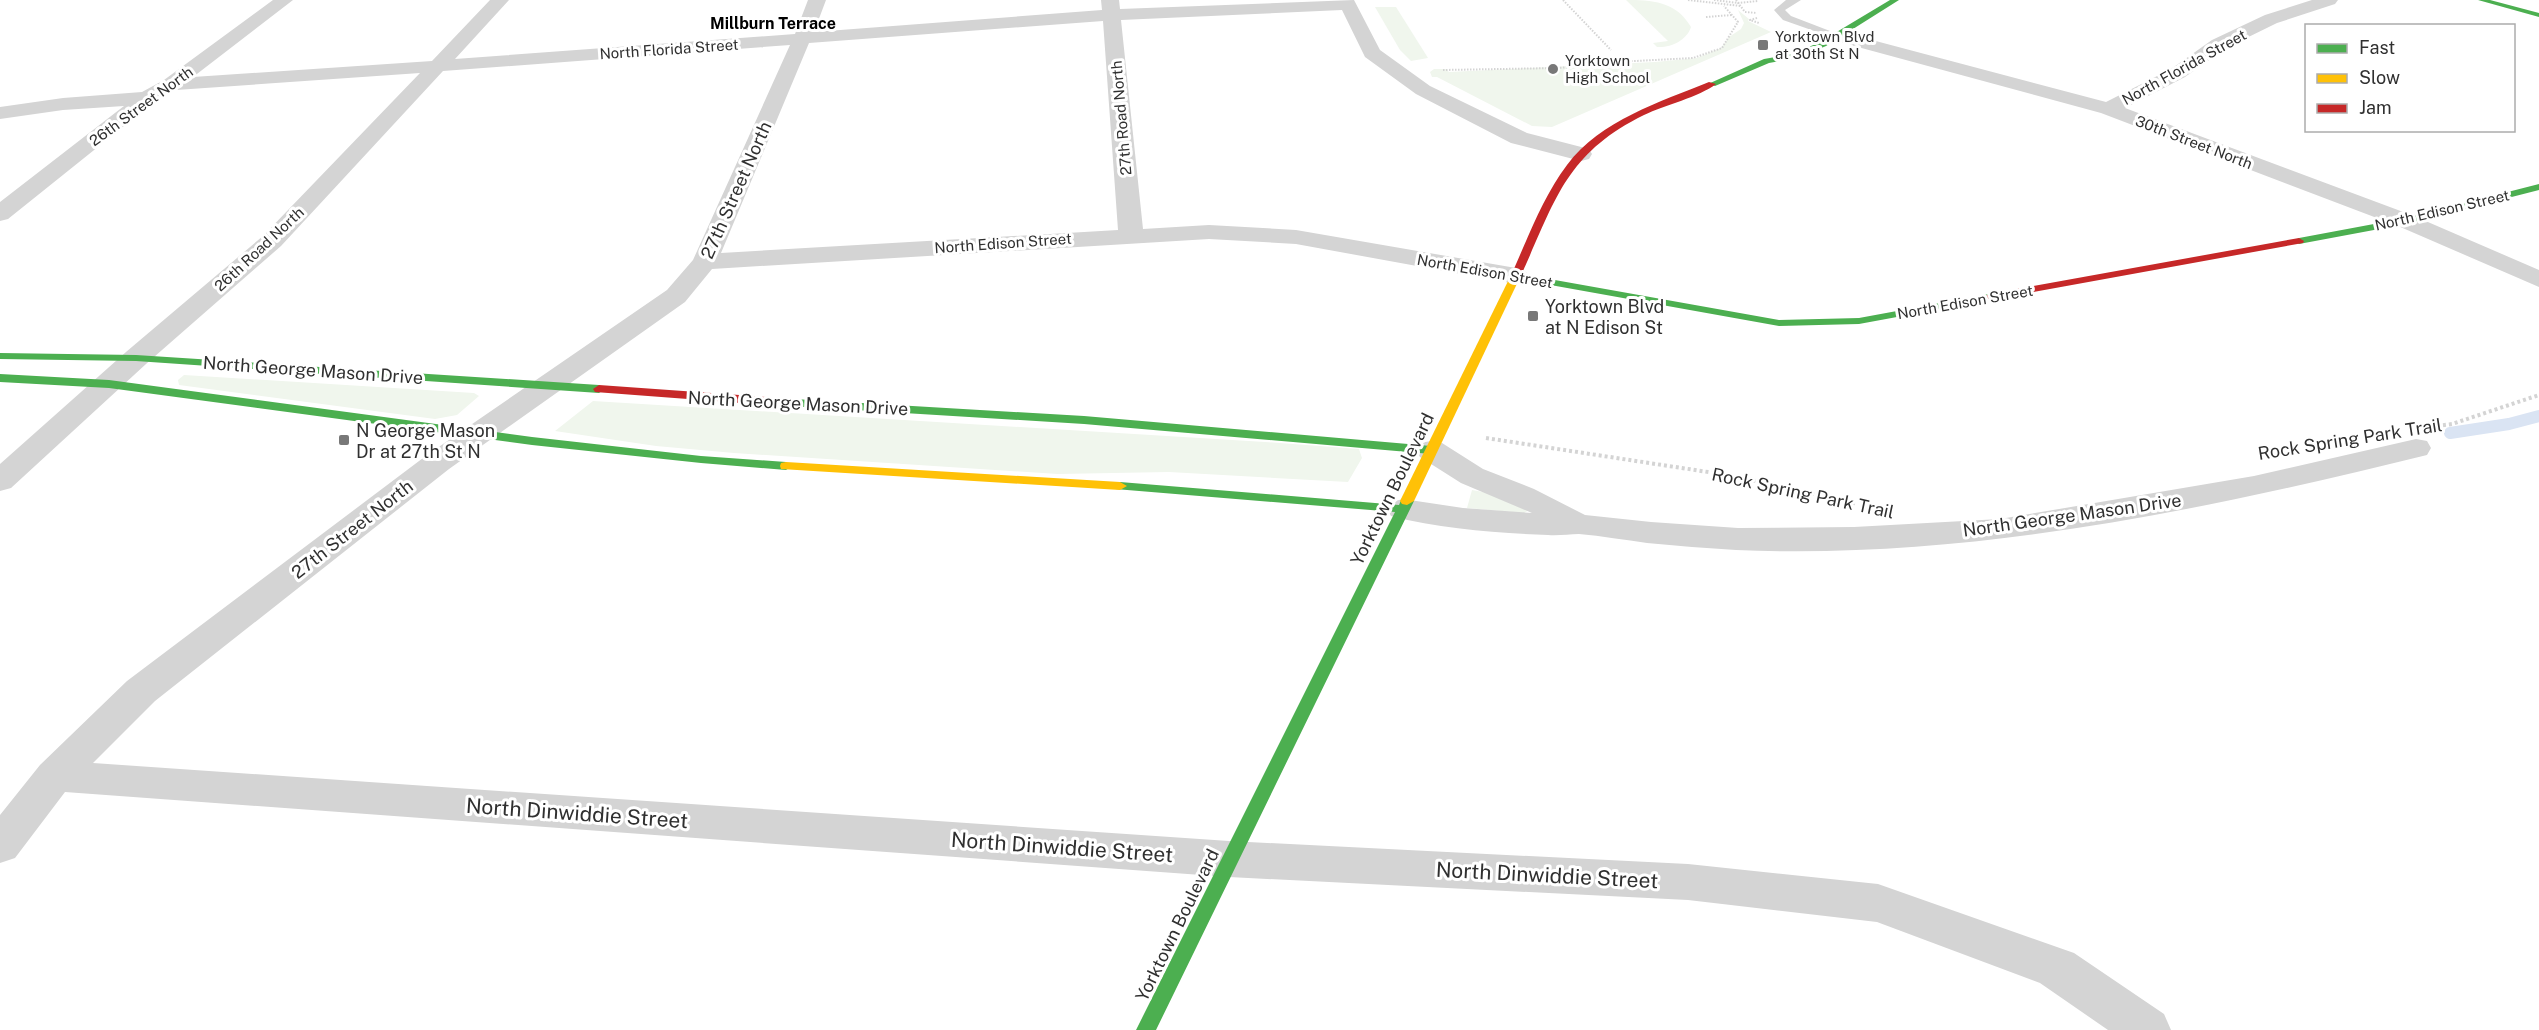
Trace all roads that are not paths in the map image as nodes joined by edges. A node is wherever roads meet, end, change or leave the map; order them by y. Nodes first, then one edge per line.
1 (284, 0) edge
2 (500, 0) edge
3 (817, 0) edge
4 (1796, 0) edge
5 (1895, 0) edge
6 (2329, 0) edge
7 (2482, 0) edge
8 (1346, 2) edge
9 (1111, 7) edge
10 (1851, 10) dead end
11 (2539, 15) edge
12 (1829, 33) junction
13 (802, 39) junction
14 (1767, 61) junction
15 (439, 66) junction
16 (171, 84) junction
17 (147, 98) junction
18 (2108, 109) junction
19 (0, 113) edge
20 (1581, 154) junction
21 (2539, 187) edge
22 (0, 214) edge
23 (2406, 221) junction
24 (1131, 235) junction
25 (705, 262) junction
26 (1516, 276) junction
27 (2539, 279) edge
28 (0, 356) edge
29 (136, 358) junction
30 (0, 378) edge
31 (107, 384) junction
32 (551, 385) junction
33 (478, 433) junction
34 (2423, 438) road end
35 (1431, 450) junction
36 (0, 481) edge
37 (1403, 509) junction
38 (1578, 524) junction
39 (55, 776) junction
40 (0, 846) edge
41 (1229, 859) junction
42 (1146, 1030) edge
43 (2147, 1030) edge

1 - 16 street, 26th Street North
2 - 15 street, 26th Road North
3 - 13 street, 27th Street North
4 - 12 lane
5 - 12 street, Yorktown Boulevard
6 - 18 street, North Florida Street
7 - 11 street
8 - 9 street, North Florida Street
8 - 20 street
9 - 13 street, North Florida Street
9 - 24 street, 27th Road North
10 - 12 street, Yorktown Boulevard
12 - 14 street, Yorktown Boulevard
12 - 14 street, Yorktown Boulevard
12 - 18 street, 30th Street North
13 - 15 street, North Florida Street
13 - 25 street, 27th Street North
14 - 20 street, Yorktown Boulevard
15 - 16 street, North Florida Street
15 - 29 street, 26th Road North
16 - 17 street, 26th Street North
17 - 19 street
17 - 22 street, 26th Street North
18 - 23 street, 30th Street North
20 - 26 street, Yorktown Boulevard
21 - 23 street, North Edison Street
23 - 26 street, North Edison Street
23 - 27 street, 30th Street North
24 - 25 street, North Edison Street
24 - 26 street, North Edison Street
25 - 32 street, 27th Street North
26 - 35 street, Yorktown Boulevard
28 - 29 street, North George Mason Drive
29 - 31 street, 26th Road North
29 - 32 street, North George Mason Drive
30 - 31 street, North George Mason Drive
31 - 33 street, North George Mason Drive
31 - 36 street, 26th Road North
32 - 33 street, 27th Street North
32 - 35 street, North George Mason Drive
33 - 37 street, North George Mason Drive
33 - 39 street, 27th Street North
34 - 38 street, North George Mason Drive
35 - 37 street, Yorktown Boulevard
35 - 38 street, North George Mason Drive
37 - 38 street, North George Mason Drive
37 - 41 street, Yorktown Boulevard
39 - 40 street, 27th Street North
39 - 41 street, North Dinwiddie Street
41 - 42 street, Yorktown Boulevard
41 - 43 street, North Dinwiddie Street

